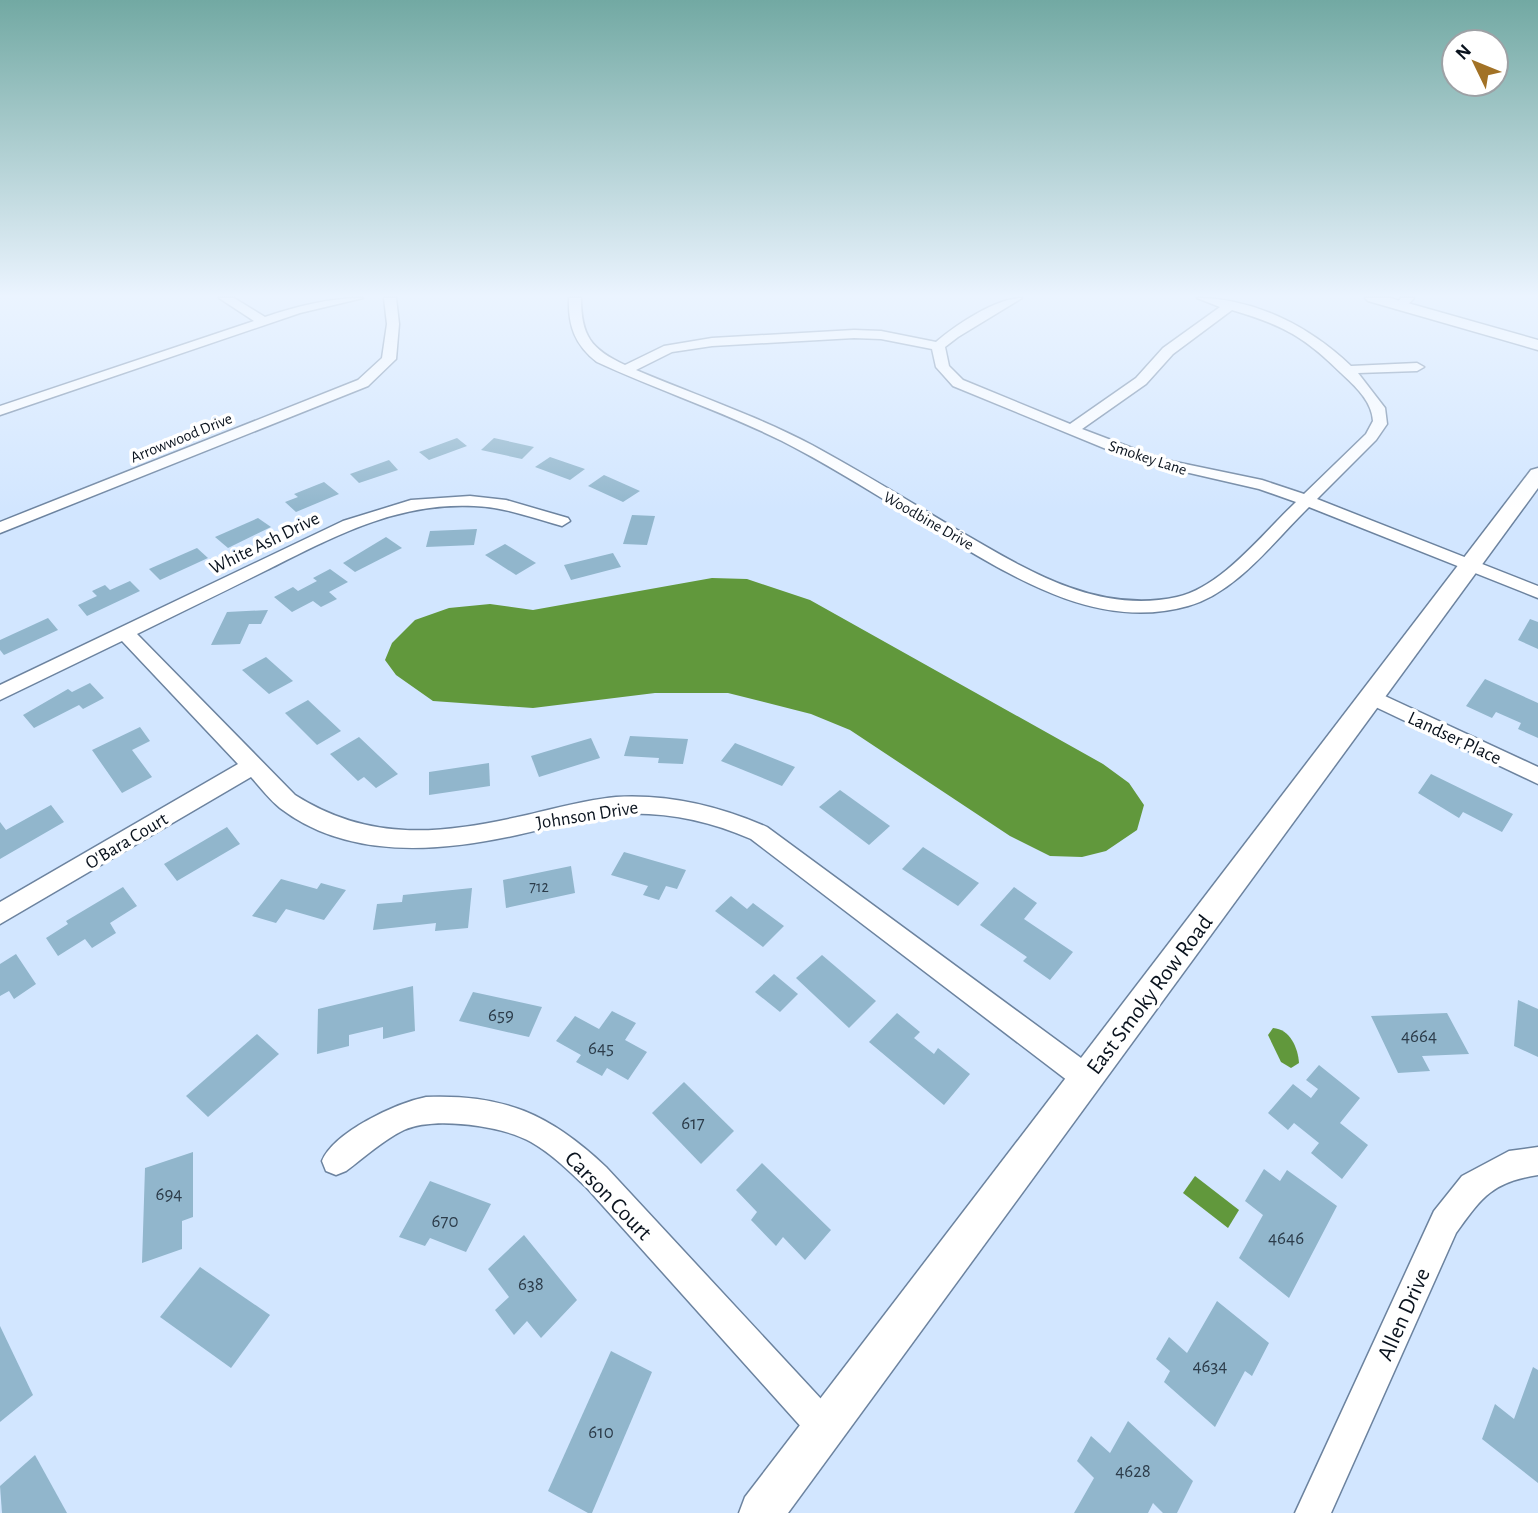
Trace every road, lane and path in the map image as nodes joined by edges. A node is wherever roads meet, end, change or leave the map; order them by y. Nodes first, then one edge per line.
1 (124, 369) edge
2 (379, 369) edge
3 (621, 369) edge
4 (627, 369) edge
5 (944, 369) edge
6 (1152, 369) edge
7 (1378, 369) edge
8 (624, 370) junction
9 (1345, 370) joint
10 (0, 411) edge
11 (1071, 430) junction
12 (1538, 474) edge
13 (1307, 500) junction
14 (562, 522) dead end
15 (0, 528) edge
16 (1470, 565) junction
17 (1538, 592) edge
18 (125, 632) junction
19 (0, 692) edge
20 (1372, 697) junction
21 (252, 766) junction
22 (1538, 776) edge
23 (0, 914) edge
24 (1086, 1078) junction
25 (1538, 1160) edge
26 (337, 1161) dead end
27 (824, 1427) junction
28 (761, 1513) edge
29 (1313, 1513) edge

1 - 10 street
2 - 15 street, Arrowwood Drive
3 - 8 street, Woodbine Drive
4 - 8 street
5 - 11 street, Smokey Lane
6 - 11 street
7 - 9 street
8 - 13 street, Woodbine Drive
9 - 13 street, Woodbine Drive
11 - 13 street, Smokey Lane
12 - 16 street, East Smoky Row Road
13 - 16 street, Smokey Lane
14 - 18 street, White Ash Drive
16 - 17 street, Smokey Lane
16 - 20 street, East Smoky Row Road
18 - 19 street, White Ash Drive
18 - 21 street, Johnson Drive
20 - 22 street, Landser Place
20 - 24 street, East Smoky Row Road
21 - 23 street, O'Bara Court
21 - 24 street, Johnson Drive
24 - 27 street, East Smoky Row Road
25 - 29 street, Allen Drive
26 - 27 street, Carson Court
27 - 28 street, East Smoky Row Road

